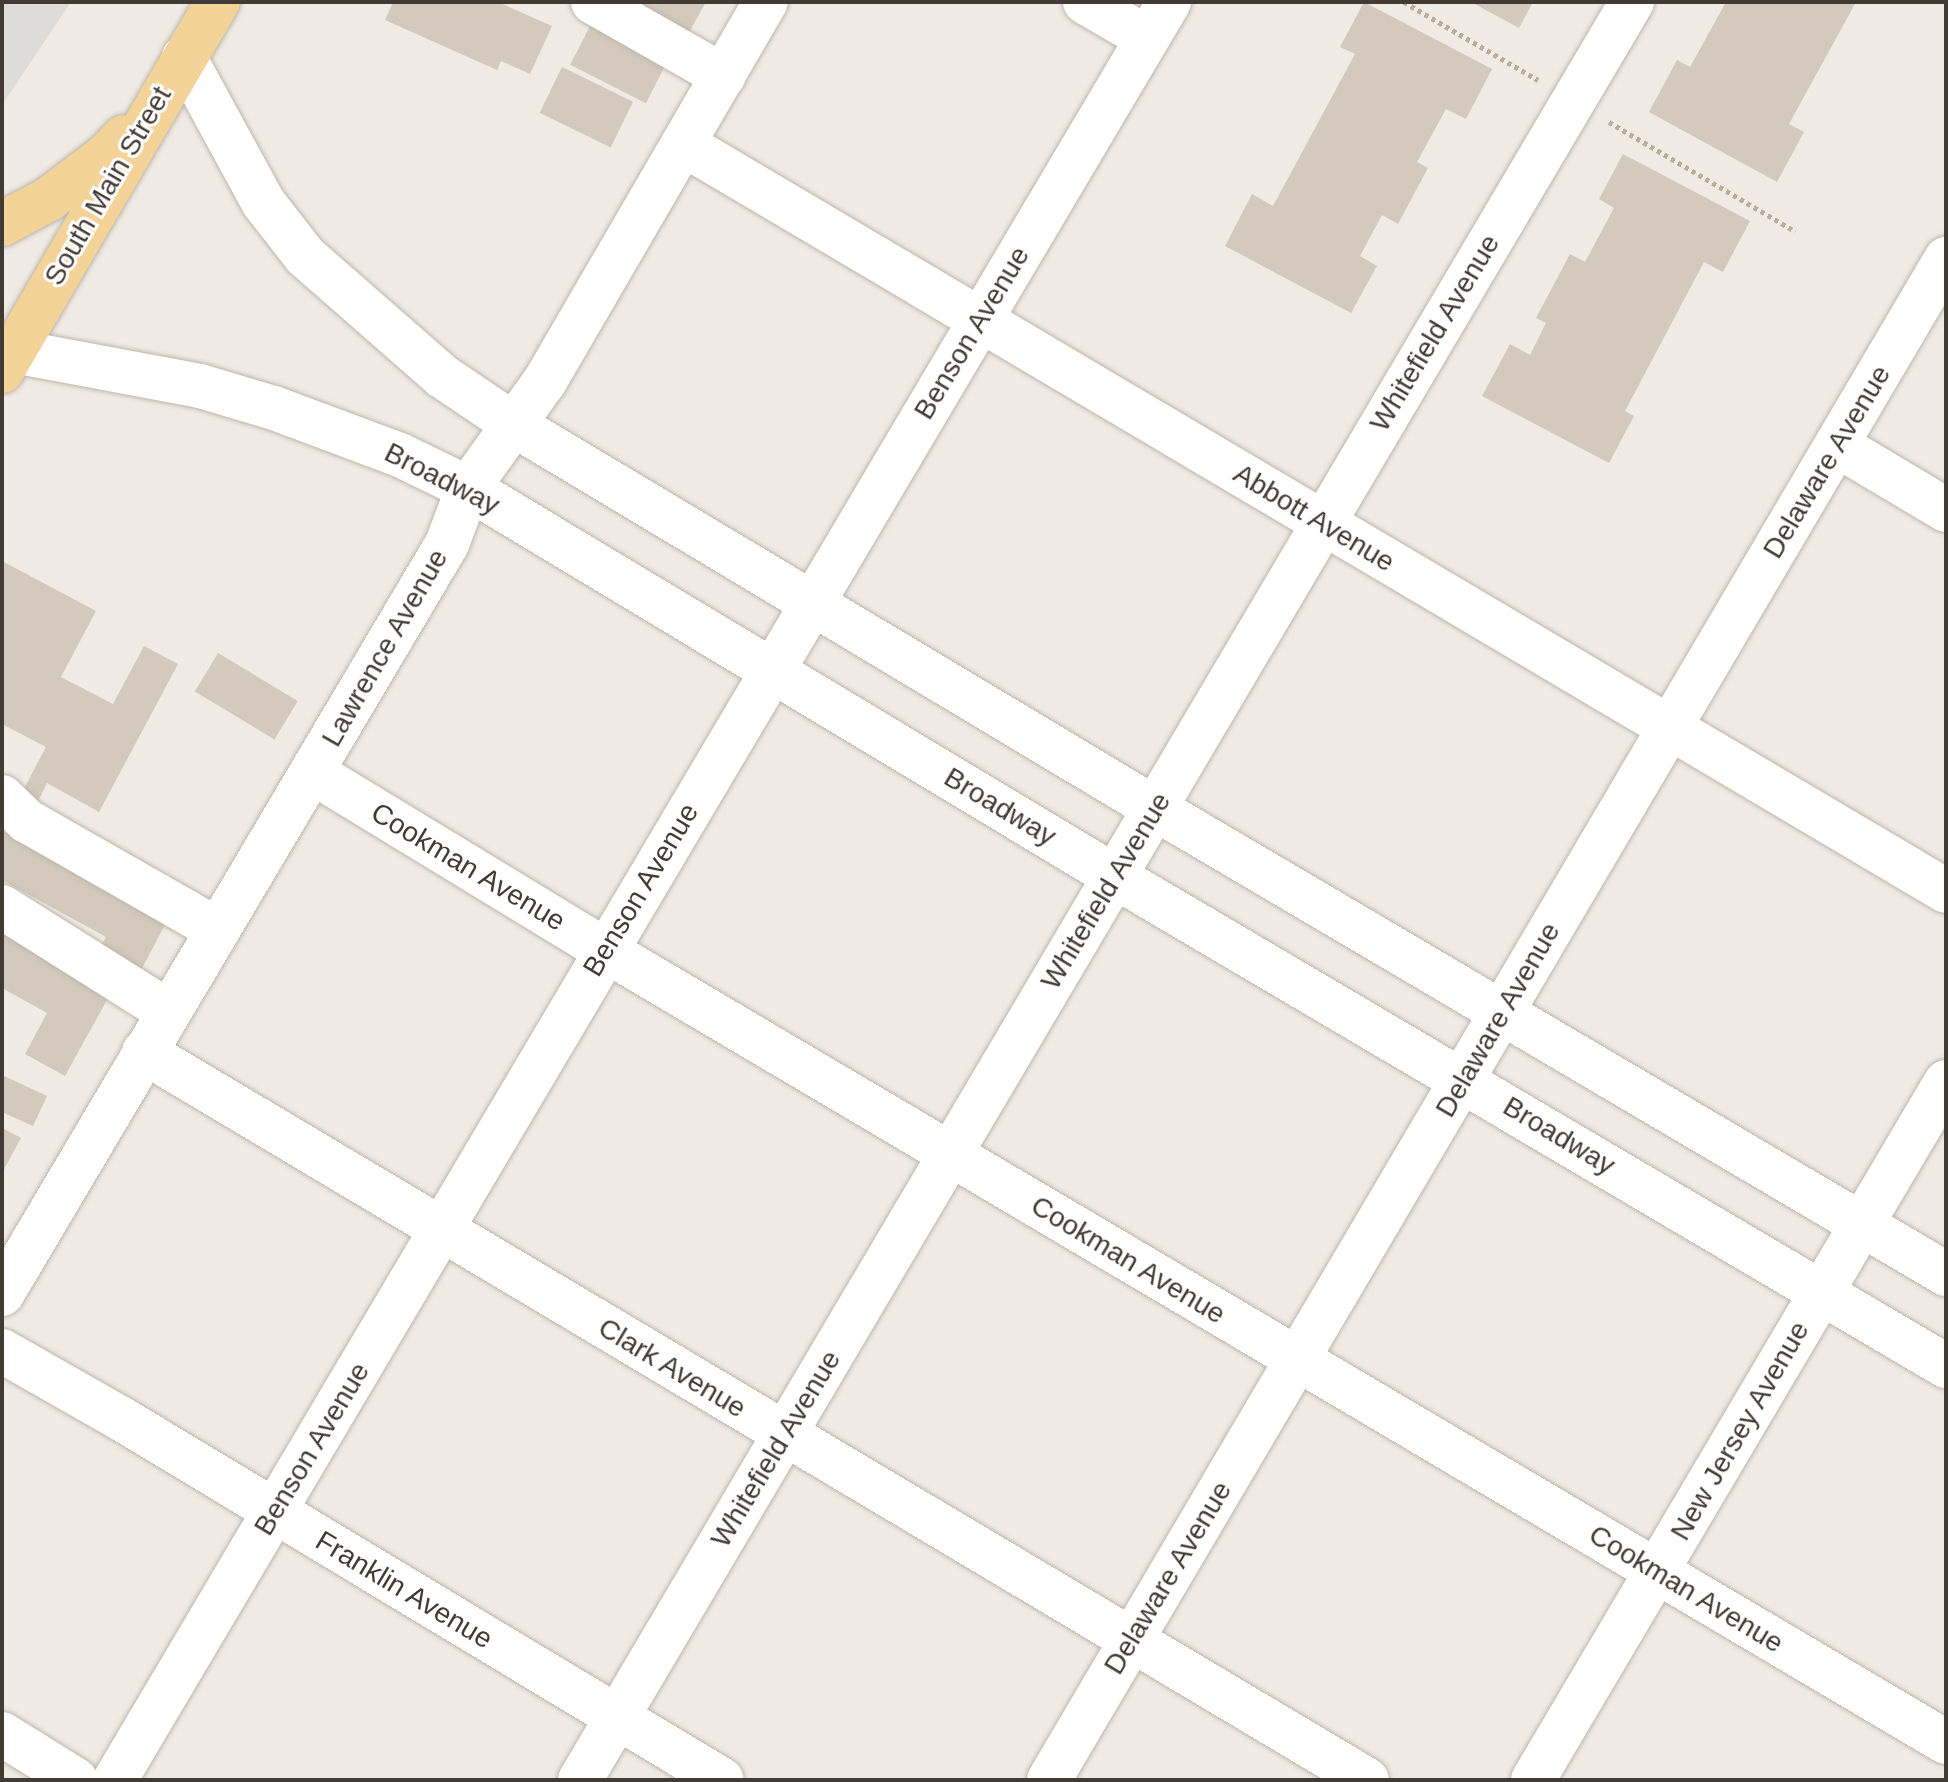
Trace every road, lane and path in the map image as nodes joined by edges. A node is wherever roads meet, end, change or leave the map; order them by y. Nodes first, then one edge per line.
1 (218, 2) edge
2 (593, 2) edge
3 (766, 2) edge
4 (1085, 2) edge
5 (1632, 2) edge
6 (1158, 20) edge
7 (184, 57) junction
8 (723, 76) junction
9 (155, 103) junction
10 (683, 144) junction
11 (2, 224) edge
12 (1946, 259) edge
13 (980, 321) junction
14 (5, 354) edge
15 (516, 426) junction
16 (1837, 445) junction
17 (468, 488) junction
18 (1946, 510) edge
19 (1322, 523) junction
20 (811, 602) junction
21 (771, 670) junction
22 (1669, 730) junction
23 (312, 772) junction
24 (2, 797) edge
25 (1156, 809) junction
26 (1114, 876) junction
27 (1946, 891) edge
28 (2, 907) edge
29 (218, 930) junction
30 (605, 950) junction
31 (1502, 1011) junction
32 (169, 1012) junction
33 (144, 1052) junction
34 (1463, 1079) junction
35 (1946, 1082) edge
36 (951, 1154) junction
37 (1863, 1224) junction
38 (442, 1230) junction
39 (1946, 1274) edge
40 (1822, 1292) junction
41 (2, 1294) edge
42 (2, 1351) edge
43 (1296, 1360) junction
44 (1946, 1366) edge
45 (785, 1435) junction
46 (275, 1513) junction
47 (1658, 1572) junction
48 (1132, 1638) junction
49 (618, 1718) junction
50 (2, 1734) edge
51 (1946, 1742) edge
52 (76, 1780) edge
53 (115, 1780) edge
54 (580, 1780) edge
55 (722, 1780) edge
56 (1049, 1780) edge
57 (1367, 1780) edge
58 (1533, 1780) edge

1 - 7 main road, South Main Street
2 - 8 street
3 - 8 street, Lawrence Avenue
4 - 6 street
5 - 19 street, Whitefield Avenue
6 - 13 street, Benson Avenue
7 - 9 main road, South Main Street
7 - 15 street
8 - 10 street, Lawrence Avenue
9 - 11 main road
9 - 14 main road, South Main Street
10 - 13 street, Abbott Avenue
10 - 15 street, Lawrence Avenue
12 - 16 street, Delaware Avenue
13 - 19 street, Abbott Avenue
13 - 20 street, Benson Avenue
14 - 17 street, Broadway
15 - 17 street, Lawrence Avenue
15 - 20 street
16 - 18 street
16 - 22 street, Delaware Avenue
17 - 21 street, Broadway
17 - 23 street, Lawrence Avenue
19 - 22 street, Abbott Avenue
19 - 25 street, Whitefield Avenue
20 - 21 street, Benson Avenue
20 - 25 street
21 - 26 street, Broadway
21 - 30 street, Benson Avenue
22 - 27 street, Abbott Avenue
22 - 31 street, Delaware Avenue
23 - 29 street, Lawrence Avenue
23 - 30 street, Cookman Avenue
24 - 29 street
25 - 26 street, Whitefield Avenue
25 - 31 street
26 - 34 street, Broadway
26 - 36 street, Whitefield Avenue
28 - 32 street
29 - 32 street, Lawrence Avenue
30 - 36 street, Cookman Avenue
30 - 38 street, Benson Avenue
31 - 34 street, Delaware Avenue
31 - 37 street
32 - 33 street, Lawrence Avenue
33 - 38 street, Clark Avenue
33 - 41 street, Lawrence Avenue
34 - 40 street, Broadway
34 - 43 street, Delaware Avenue
35 - 37 street, New Jersey Avenue
36 - 43 street, Cookman Avenue
36 - 45 street, Whitefield Avenue
37 - 39 street
37 - 40 street, New Jersey Avenue
38 - 45 street, Clark Avenue
38 - 46 street, Benson Avenue
40 - 44 street, Broadway
40 - 47 street, New Jersey Avenue
42 - 46 street, Franklin Avenue
43 - 47 street, Cookman Avenue
43 - 48 street, Delaware Avenue
45 - 48 street, Clark Avenue
45 - 49 street, Whitefield Avenue
46 - 49 street, Franklin Avenue
46 - 53 street, Benson Avenue
47 - 51 street, Cookman Avenue
47 - 58 street, New Jersey Avenue
48 - 56 street, Delaware Avenue
48 - 57 street, Clark Avenue
49 - 54 street, Whitefield Avenue
49 - 55 street, Franklin Avenue
50 - 52 street

